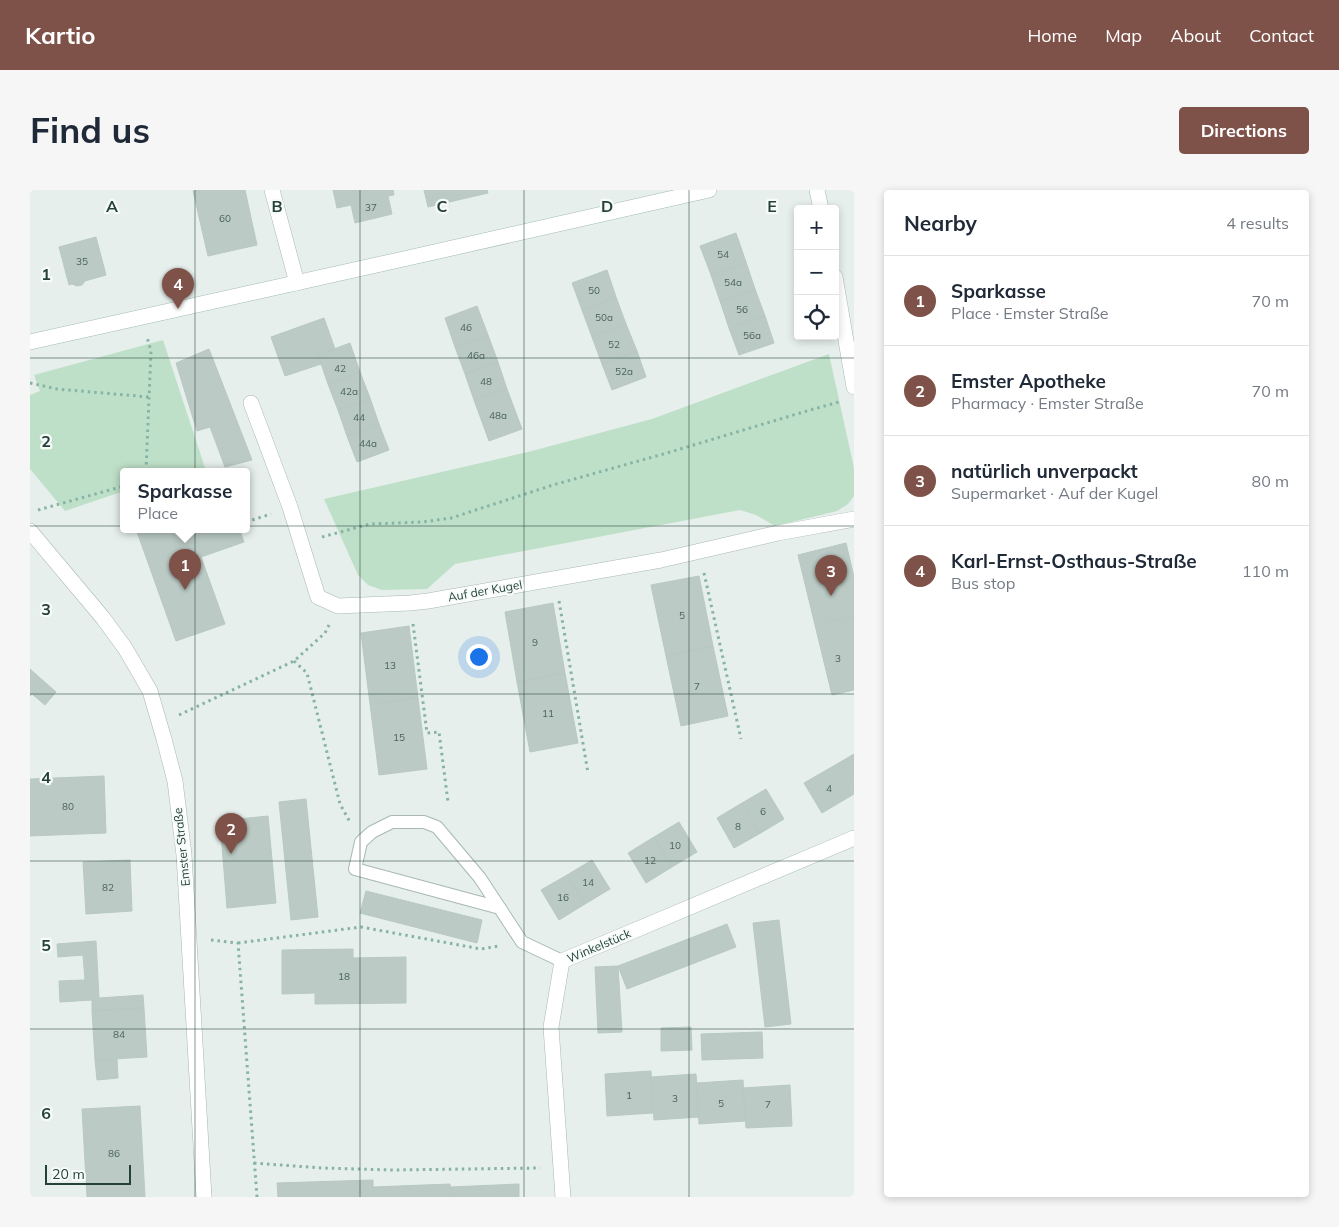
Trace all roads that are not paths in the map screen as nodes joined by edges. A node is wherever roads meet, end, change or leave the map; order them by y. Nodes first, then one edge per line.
1 (272, 190) edge
2 (709, 190) edge
3 (817, 190) edge
4 (820, 205) edge
5 (297, 283) junction
6 (838, 295) edge
7 (30, 342) edge
8 (854, 387) edge
9 (251, 403) dead end
10 (854, 519) edge
11 (32, 539) edge
12 (854, 838) edge
13 (500, 908) junction
14 (562, 961) junction
15 (204, 1197) edge
16 (563, 1197) edge

1 - 5 street
2 - 5 street
3 - 4 street
5 - 7 street
6 - 8 street
9 - 10 street, Auf der Kugel
11 - 15 street, Emster Straße
12 - 14 street, Winkelstück
13 - 13 lane
13 - 14 lane
14 - 16 street, Winkelstück

